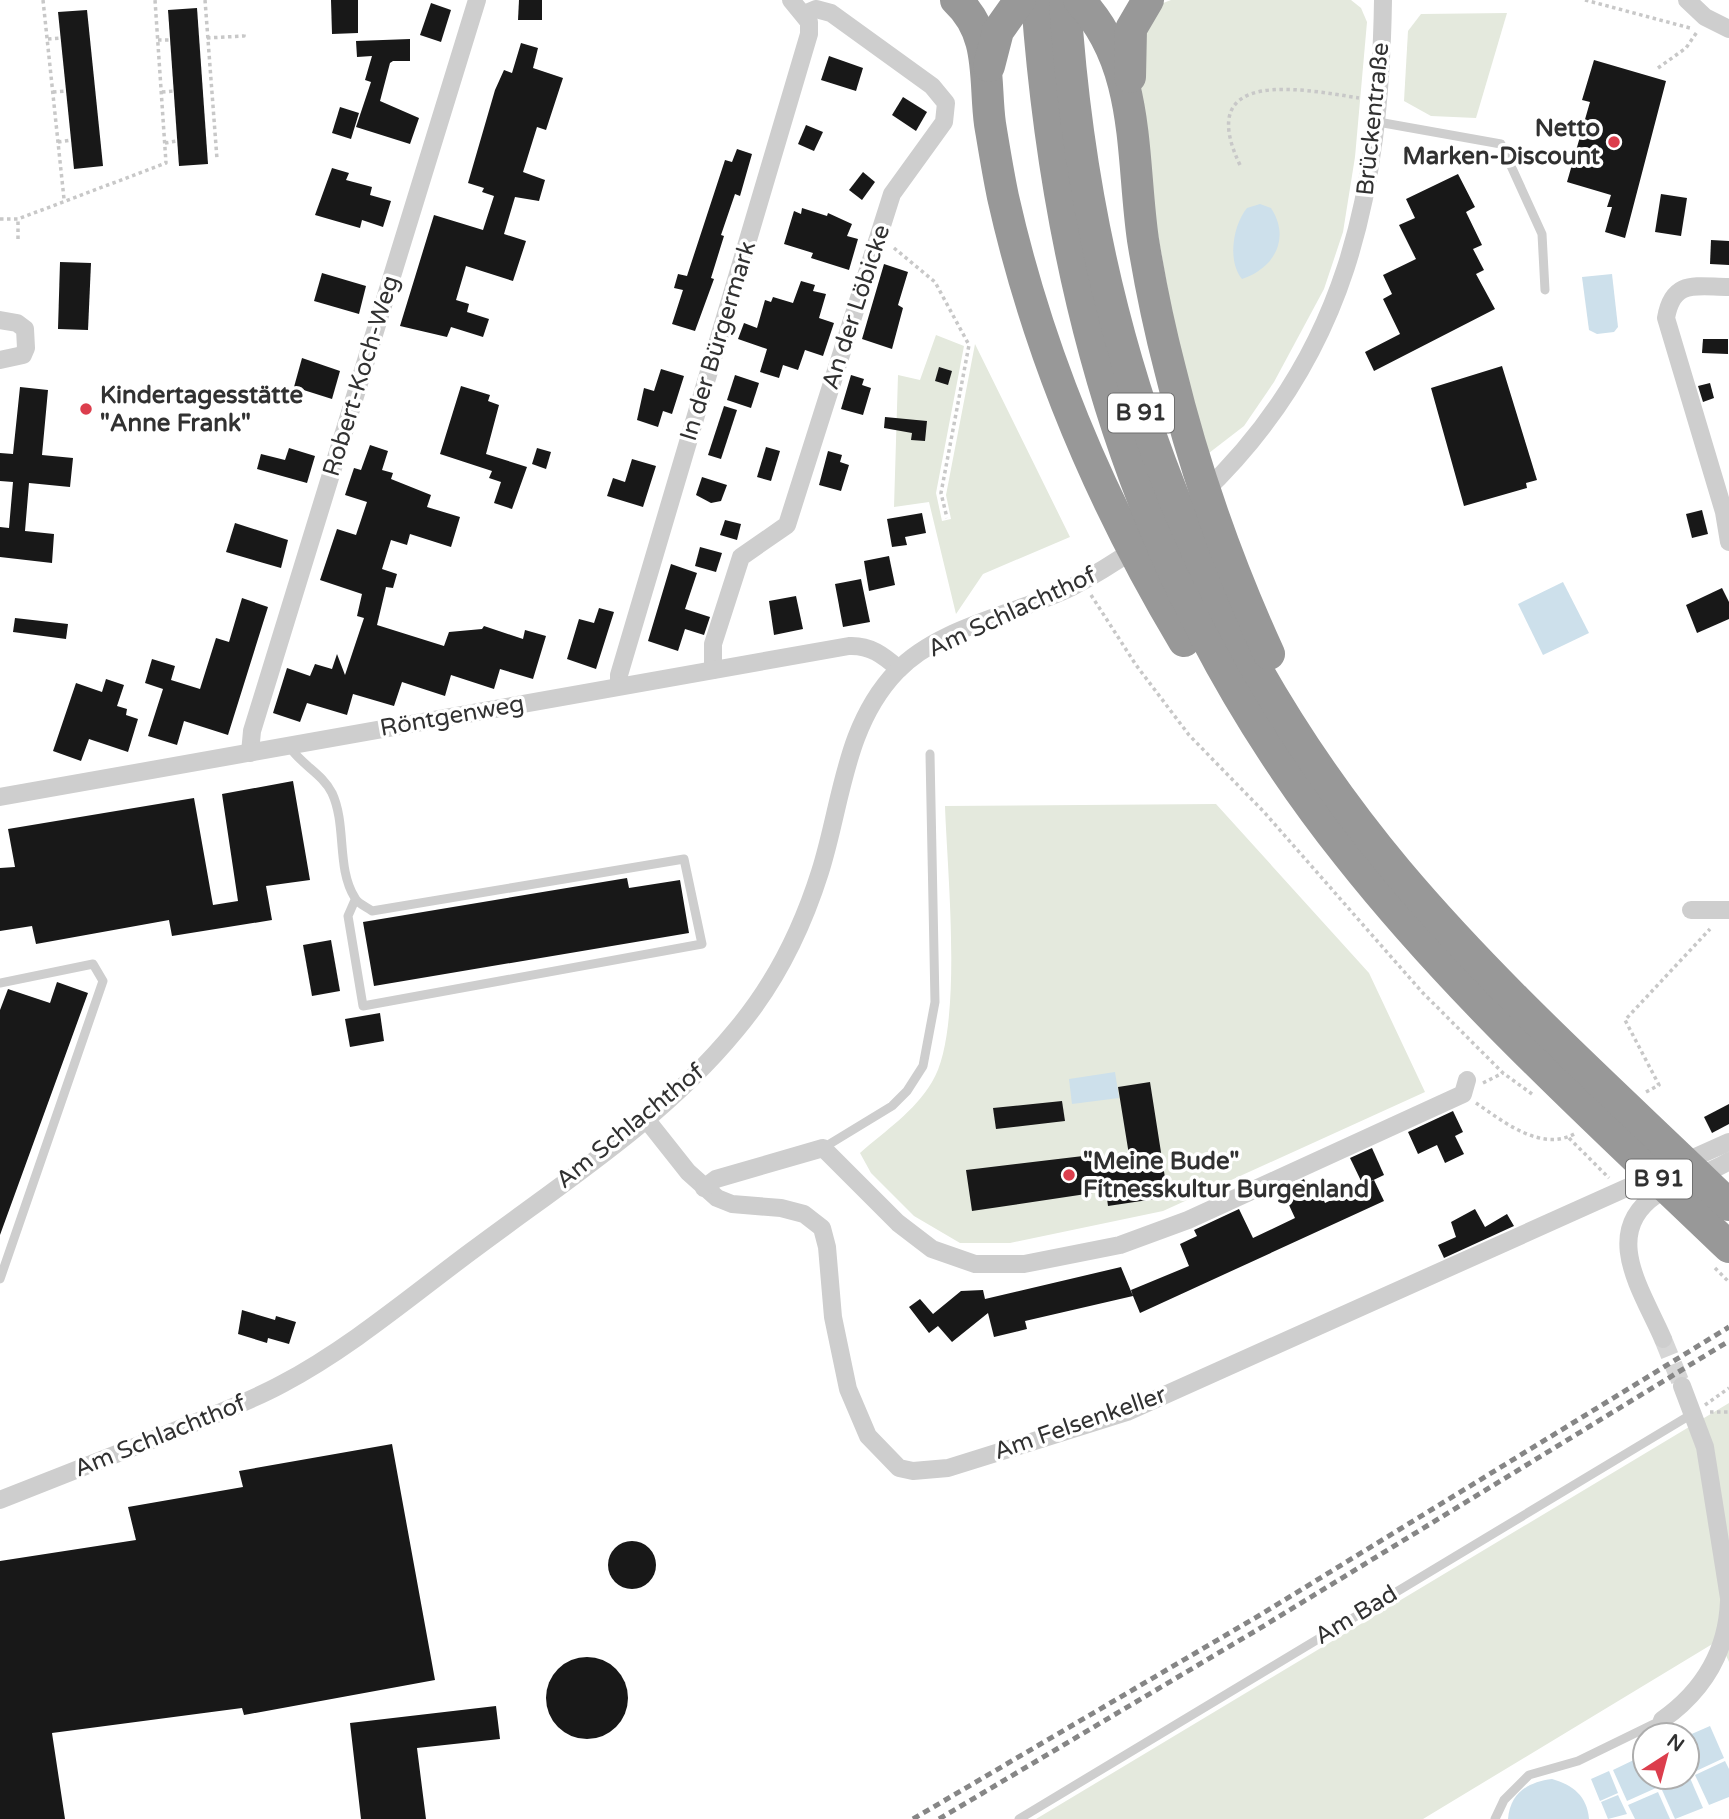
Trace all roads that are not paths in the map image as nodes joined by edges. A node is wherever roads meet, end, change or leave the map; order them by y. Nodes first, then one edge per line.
1 (477, 0) edge
2 (791, 0) edge
3 (956, 0) edge
4 (1148, 0) edge
5 (1383, 0) edge
6 (1687, 0) edge
7 (1024, 2) edge
8 (1077, 3) edge
9 (804, 14) junction
10 (1729, 29) edge
11 (988, 74) junction
12 (1129, 99) junction
13 (1378, 122) junction
14 (1729, 288) edge
15 (1545, 290) dead end
16 (0, 320) edge
17 (0, 360) edge
18 (1238, 457) joint
19 (1729, 542) edge
20 (899, 668) junction
21 (713, 670) junction
22 (620, 686) junction
23 (289, 746) junction
24 (250, 753) junction
25 (930, 754) dead end
26 (1289, 775) junction
27 (1332, 787) junction
28 (0, 797) edge
29 (355, 900) junction
30 (1691, 910) dead end
31 (1727, 911) edge
32 (0, 983) edge
33 (1465, 1087) road end
34 (646, 1119) junction
35 (1729, 1142) edge
36 (823, 1149) junction
37 (1729, 1161) edge
38 (704, 1188) junction
39 (1729, 1205) edge
40 (1729, 1247) edge
41 (0, 1279) edge
42 (1663, 1339) tunnel mouth
43 (1682, 1386) tunnel mouth
44 (1694, 1413) junction
45 (0, 1500) edge
46 (1729, 1599) edge
47 (1662, 1720) joint
48 (1019, 1819) edge
49 (1495, 1819) edge

1 - 24 street, Robert-Koch-Weg
2 - 9 street
3 - 11 highway
4 - 12 highway
5 - 13 street, Brückentraße
6 - 10 street
7 - 11 highway
7 - 26 highway, B 91
8 - 12 highway
8 - 27 highway, B 91
9 - 21 street, An der Löbicke
9 - 22 street, In der Bürgermark
11 - 26 highway
12 - 27 highway
13 - 15 lane
13 - 18 street, Brückentraße
14 - 19 street
16 - 17 street
18 - 20 street, Am Schlachthof
20 - 21 street, Röntgenweg
20 - 34 street, Am Schlachthof
21 - 22 street, Röntgenweg
22 - 23 street, Röntgenweg
23 - 24 street, Röntgenweg
23 - 29 lane
24 - 28 street, Röntgenweg
25 - 36 lane
26 - 40 highway, B 91
27 - 39 highway, B 91
29 - 29 lane
30 - 31 street
32 - 41 lane
33 - 36 street
34 - 38 street, Am Felsenkeller
34 - 45 street, Am Schlachthof
35 - 38 street, Am Felsenkeller
36 - 38 street
37 - 42 street
43 - 44 street
44 - 46 street
44 - 48 lane, Am Bad
46 - 47 street
47 - 49 lane

